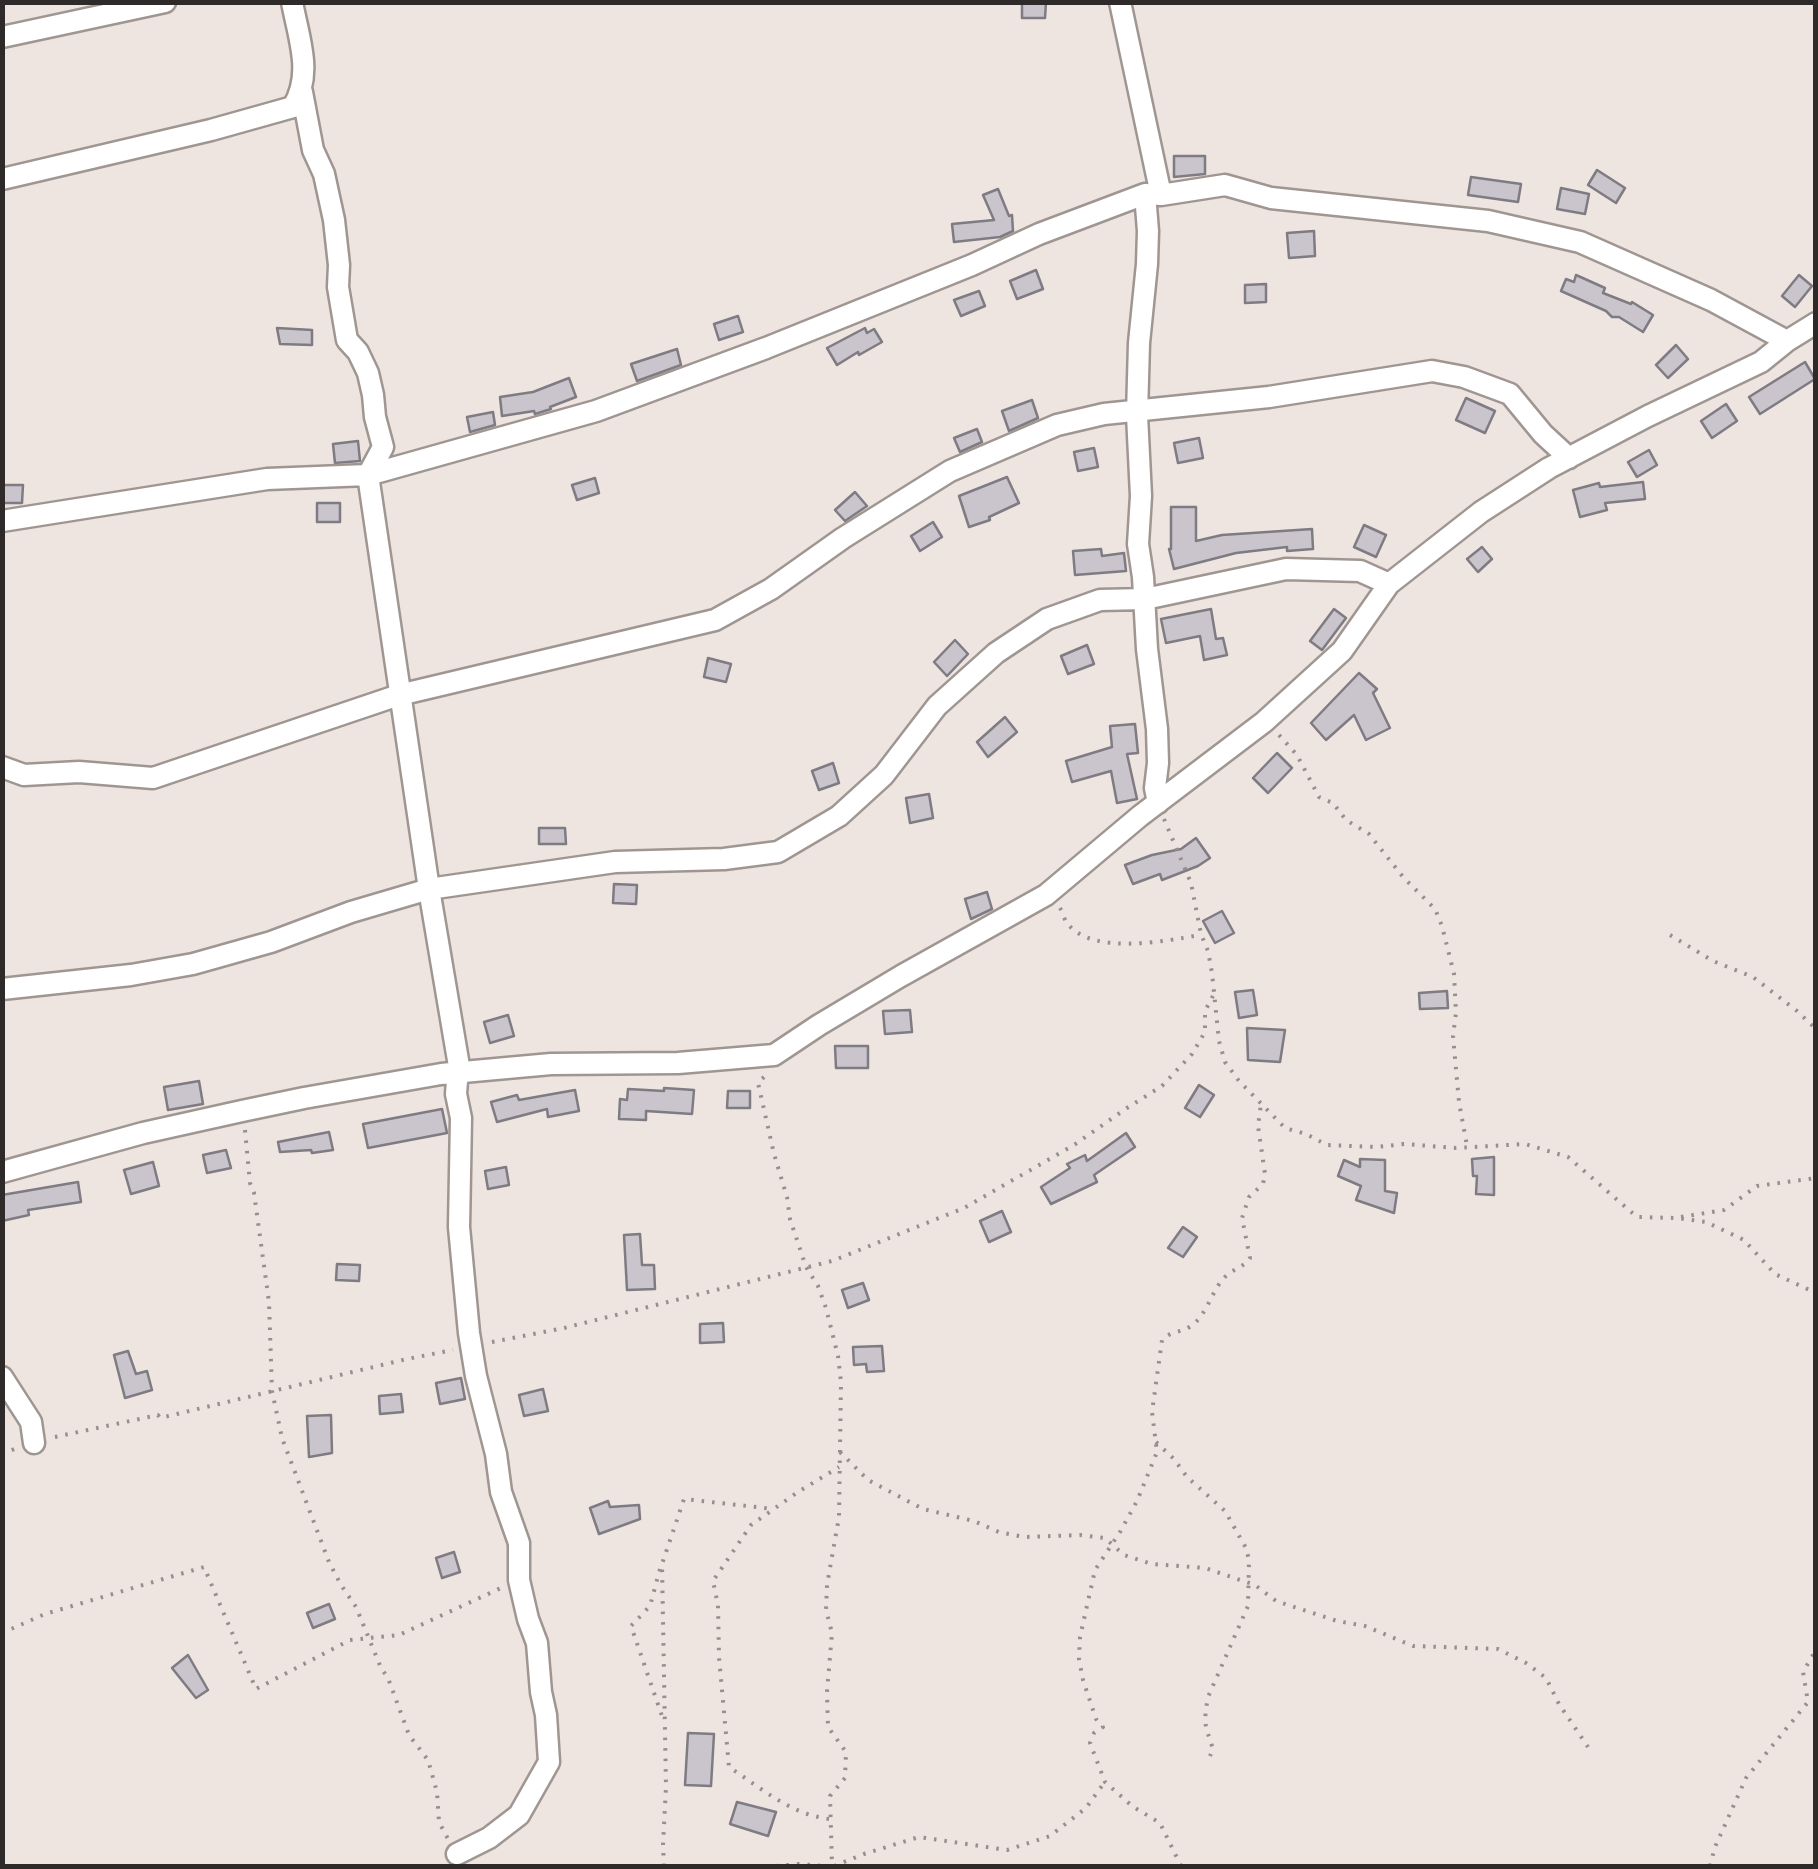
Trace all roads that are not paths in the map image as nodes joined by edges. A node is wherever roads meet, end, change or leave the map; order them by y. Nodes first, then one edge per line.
1 (165, 2) edge
2 (292, 2) edge
3 (1120, 2) edge
4 (2, 36) edge
5 (302, 92) junction
6 (2, 179) edge
7 (1153, 195) junction
8 (1816, 323) edge
9 (1787, 340) junction
10 (1138, 410) junction
11 (1569, 458) junction
12 (368, 475) junction
13 (2, 521) edge
14 (1390, 584) junction
15 (1145, 599) junction
16 (400, 696) junction
17 (2, 766) edge
18 (1158, 803) junction
19 (429, 889) junction
20 (2, 989) edge
21 (460, 1072) junction
22 (2, 1172) edge
23 (2, 1377) edge
24 (34, 1443) road end
25 (457, 1854) road end

1 - 4 street
2 - 5 street
3 - 7 street
5 - 6 street
5 - 12 street
7 - 9 street
7 - 10 street
7 - 12 street
8 - 9 street
9 - 11 street
10 - 11 street
10 - 15 street
10 - 16 street
11 - 14 street
12 - 13 street
12 - 16 street
14 - 15 street
14 - 18 street
15 - 18 street
15 - 19 street
16 - 17 street
16 - 19 street
18 - 21 street
19 - 20 street
19 - 21 street
21 - 22 street
21 - 25 street
23 - 24 street

